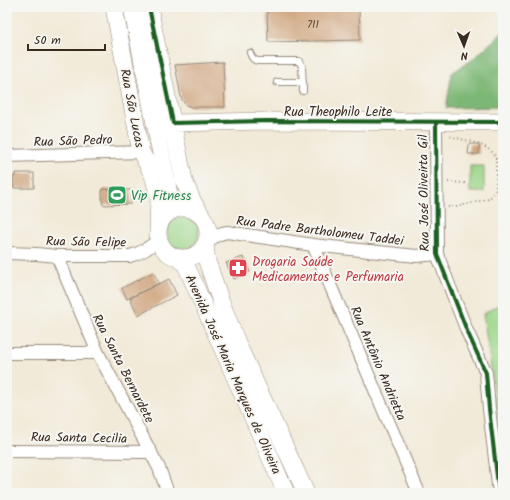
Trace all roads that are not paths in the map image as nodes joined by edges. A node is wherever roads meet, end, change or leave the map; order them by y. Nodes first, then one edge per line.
1 (114, 7) edge
2 (132, 7) edge
3 (149, 7) edge
4 (250, 53) dead end
5 (277, 82) dead end
6 (303, 82) junction
7 (303, 91) dead end
8 (503, 122) edge
9 (173, 123) junction
10 (436, 127) junction
11 (158, 140) junction
12 (141, 152) junction
13 (7, 156) edge
14 (202, 216) junction
15 (159, 229) junction
16 (205, 245) junction
17 (312, 245) junction
18 (7, 253) edge
19 (437, 254) junction
20 (57, 256) junction
21 (178, 258) junction
22 (7, 353) edge
23 (98, 353) junction
24 (7, 451) edge
25 (151, 452) junction
26 (168, 493) edge
27 (286, 493) edge
28 (306, 493) edge
29 (419, 493) edge
30 (499, 493) edge

1 - 12 main road, Rua São Lucas
2 - 11 main road
3 - 9 main road
4 - 6 lane
5 - 6 lane
6 - 7 lane
8 - 10 main road, Rua Theophilo Leite
9 - 10 main road, Rua Theophilo Leite
9 - 11 main road
9 - 14 main road
10 - 19 street, Rua José Oliveirta Gil
11 - 15 main road
12 - 13 street, Rua São Pedro
12 - 15 main road, Rua São Lucas
14 - 15 main road
14 - 16 main road
15 - 20 street, Rua São Felipe
15 - 21 main road
16 - 17 street, Rua Padre Bartholomeu Taddei
16 - 21 main road
16 - 28 main road, Avenida José Maria Marques de Oliveira
17 - 19 street, Rua Padre Bartholomeu Taddei
17 - 29 street, Rua Antônio Andrietta
18 - 20 street, Rua São Felipe
19 - 30 street, Rua José Oliveirta Gil
20 - 23 street, Rua Santa Bernardete
21 - 27 main road, Avenida José Maria Marques de Oliveira
22 - 23 street
23 - 25 street, Rua Santa Bernardete
24 - 25 street, Rua Santa Cecilia
25 - 26 street, Rua Santa Bernardete

